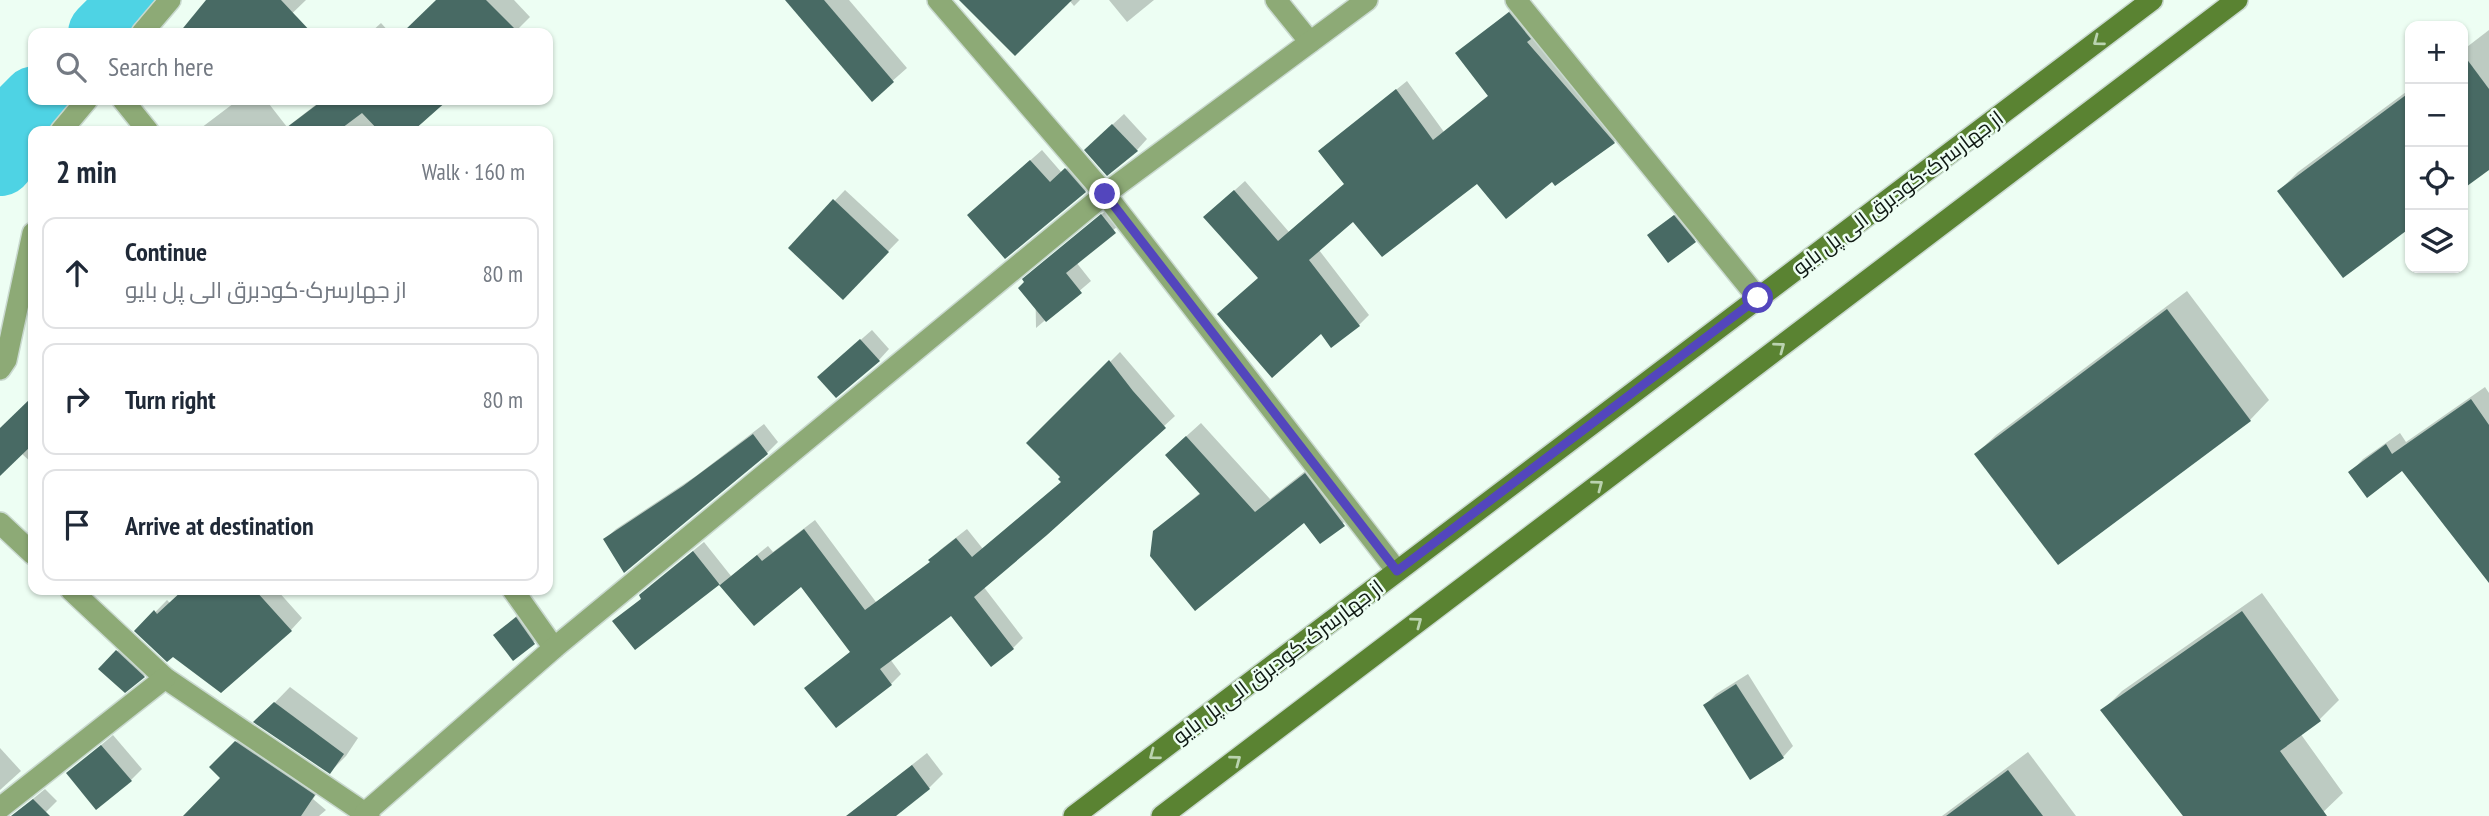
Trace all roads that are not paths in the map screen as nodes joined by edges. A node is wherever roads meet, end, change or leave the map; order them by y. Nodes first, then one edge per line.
1 (170, 0) edge
2 (938, 0) edge
3 (1276, 0) edge
4 (1367, 0) edge
5 (1516, 0) edge
6 (2152, 0) edge
7 (2237, 0) edge
8 (146, 28) edge
9 (1310, 42) junction
10 (83, 105) edge
11 (127, 105) edge
12 (65, 126) edge
13 (144, 126) edge
14 (1105, 194) junction
15 (28, 257) edge
16 (1758, 298) junction
17 (0, 369) edge
18 (0, 523) edge
19 (28, 549) edge
20 (1397, 571) junction
21 (76, 595) edge
22 (517, 595) edge
23 (554, 648) junction
24 (166, 678) junction
25 (0, 808) edge
26 (367, 815) edge
27 (1074, 816) edge
28 (1162, 816) edge

1 - 8 street
2 - 14 street
3 - 9 street
4 - 9 street
5 - 16 street
6 -> 16 street, از جهارسرک-کودبرق الی پل بایو
28 -> 7 street
9 - 14 street
10 - 12 street
11 - 13 street
14 - 20 street
14 - 23 street
15 - 17 street
16 - 20 street, از جهارسرک-کودبرق الی پل بایو
18 - 19 street
20 -> 27 street, از جهارسرک-کودبرق الی پل بایو
21 - 24 street
22 - 23 street
23 - 26 street
24 - 25 street
24 - 26 street

